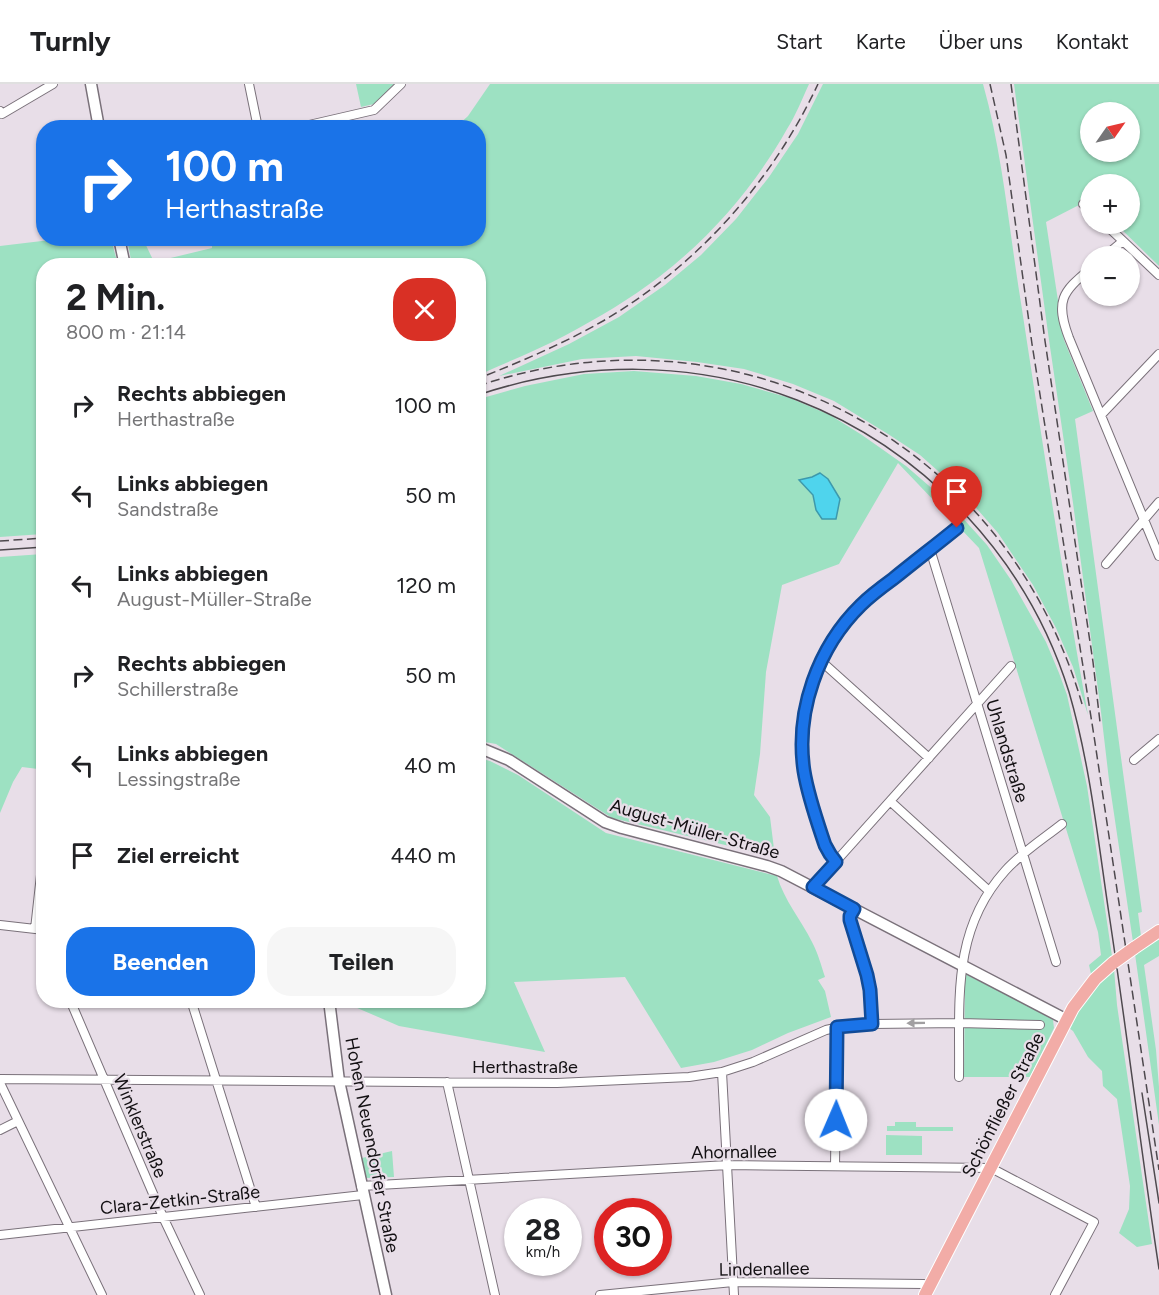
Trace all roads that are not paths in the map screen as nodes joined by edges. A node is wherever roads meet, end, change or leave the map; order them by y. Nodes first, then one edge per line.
1 (52, 84) edge
2 (91, 84) edge
3 (249, 84) edge
4 (401, 84) edge
5 (0, 111) edge
6 (98, 120) edge
7 (256, 120) edge
8 (331, 120) edge
9 (1116, 234) edge
10 (1124, 241) junction
11 (1118, 246) edge
12 (1159, 275) edge
13 (1080, 278) edge
14 (1159, 354) edge
15 (1101, 415) junction
16 (1159, 502) edge
17 (1144, 519) junction
18 (957, 528) dead end
19 (930, 549) junction
20 (1159, 556) edge
21 (1106, 564) dead end
22 (821, 661) junction
23 (1011, 666) dead end
24 (977, 704) junction
25 (1159, 739) edge
26 (486, 750) edge
27 (929, 758) junction
28 (1134, 760) dead end
29 (890, 801) junction
30 (1062, 824) dead end
31 (1023, 855) junction
32 (836, 862) junction
33 (813, 887) junction
34 (989, 891) junction
35 (854, 909) junction
36 (0, 925) edge
37 (36, 929) edge
38 (1159, 931) edge
39 (1056, 962) dead end
40 (962, 965) junction
41 (73, 1008) edge
42 (194, 1008) edge
43 (329, 1008) edge
44 (1067, 1020) junction
45 (960, 1023) junction
46 (872, 1024) junction
47 (1040, 1025) dead end
48 (837, 1027) junction
49 (722, 1072) junction
50 (959, 1077) dead end
51 (104, 1080) junction
52 (216, 1080) junction
53 (0, 1081) edge
54 (339, 1081) junction
55 (447, 1082) junction
56 (18, 1121) junction
57 (0, 1130) edge
58 (728, 1165) junction
59 (836, 1166) junction
60 (991, 1168) junction
61 (469, 1180) junction
62 (362, 1191) junction
63 (256, 1207) junction
64 (163, 1217) junction
65 (69, 1227) junction
66 (0, 1235) edge
67 (733, 1282) junction
68 (927, 1291) edge
69 (102, 1295) edge
70 (200, 1295) edge
71 (386, 1295) edge
72 (495, 1295) edge
73 (600, 1295) edge
74 (734, 1295) edge
75 (1055, 1295) edge

1 - 5 street
2 - 6 main road
3 - 7 street
4 - 8 street
9 - 10 street
10 - 11 street
10 - 12 street
13 - 15 street
14 - 15 street
15 - 17 street
16 - 17 street
17 - 20 street
17 - 21 street
18 - 19 street
19 - 22 street
19 - 24 street, Uhlandstraße
22 - 27 street
22 - 32 street
23 - 24 street
24 - 27 street
24 - 31 street, Uhlandstraße
25 - 28 street
26 - 33 main road, August-Müller-Straße
27 - 29 street
29 - 32 street
29 - 34 street
30 - 31 street
31 - 34 street
31 - 39 street, Uhlandstraße
32 - 33 street
33 - 35 main road, August-Müller-Straße
34 - 40 street
35 - 40 main road, August-Müller-Straße
35 - 46 street
36 - 37 street
38 - 44 main road, Schönfließer Straße, bridge
40 - 44 main road, August-Müller-Straße
40 - 45 street
41 - 51 street, Winklerstraße
42 - 52 street
43 - 54 main road, Hohen Neuendorfer Straße
44 - 60 main road, Schönfließer Straße
45 -> 46 street, Herthastraße
45 - 47 street, Herthastraße
45 - 50 street
46 - 48 street, Herthastraße
48 - 49 street, Herthastraße
48 - 59 street
49 - 55 street, Herthastraße
49 - 58 street
51 - 52 street, Herthastraße
51 - 53 street, Herthastraße
51 - 64 street, Winklerstraße
52 - 54 street, Herthastraße
52 - 63 street
53 - 56 street
54 - 55 street, Herthastraße
54 - 62 main road, Hohen Neuendorfer Straße
55 - 61 street
56 - 57 street
56 - 65 street
58 - 59 street, Ahornallee
58 - 61 street, Ahornallee
58 - 67 street
59 - 60 street, Ahornallee
60 - 68 main road, Schönfließer Straße
60 - 75 street, Ahornallee
61 - 62 street, Ahornallee
61 - 72 street
62 - 63 street, Clara-Zetkin-Straße
62 - 71 main road, Hohen Neuendorfer Straße
63 - 64 street, Clara-Zetkin-Straße
64 - 65 street, Clara-Zetkin-Straße
64 - 70 street, Winklerstraße
65 - 66 street, Clara-Zetkin-Straße
65 - 69 street
67 - 68 street, Lindenallee
67 - 73 street, Lindenallee
67 - 74 street

